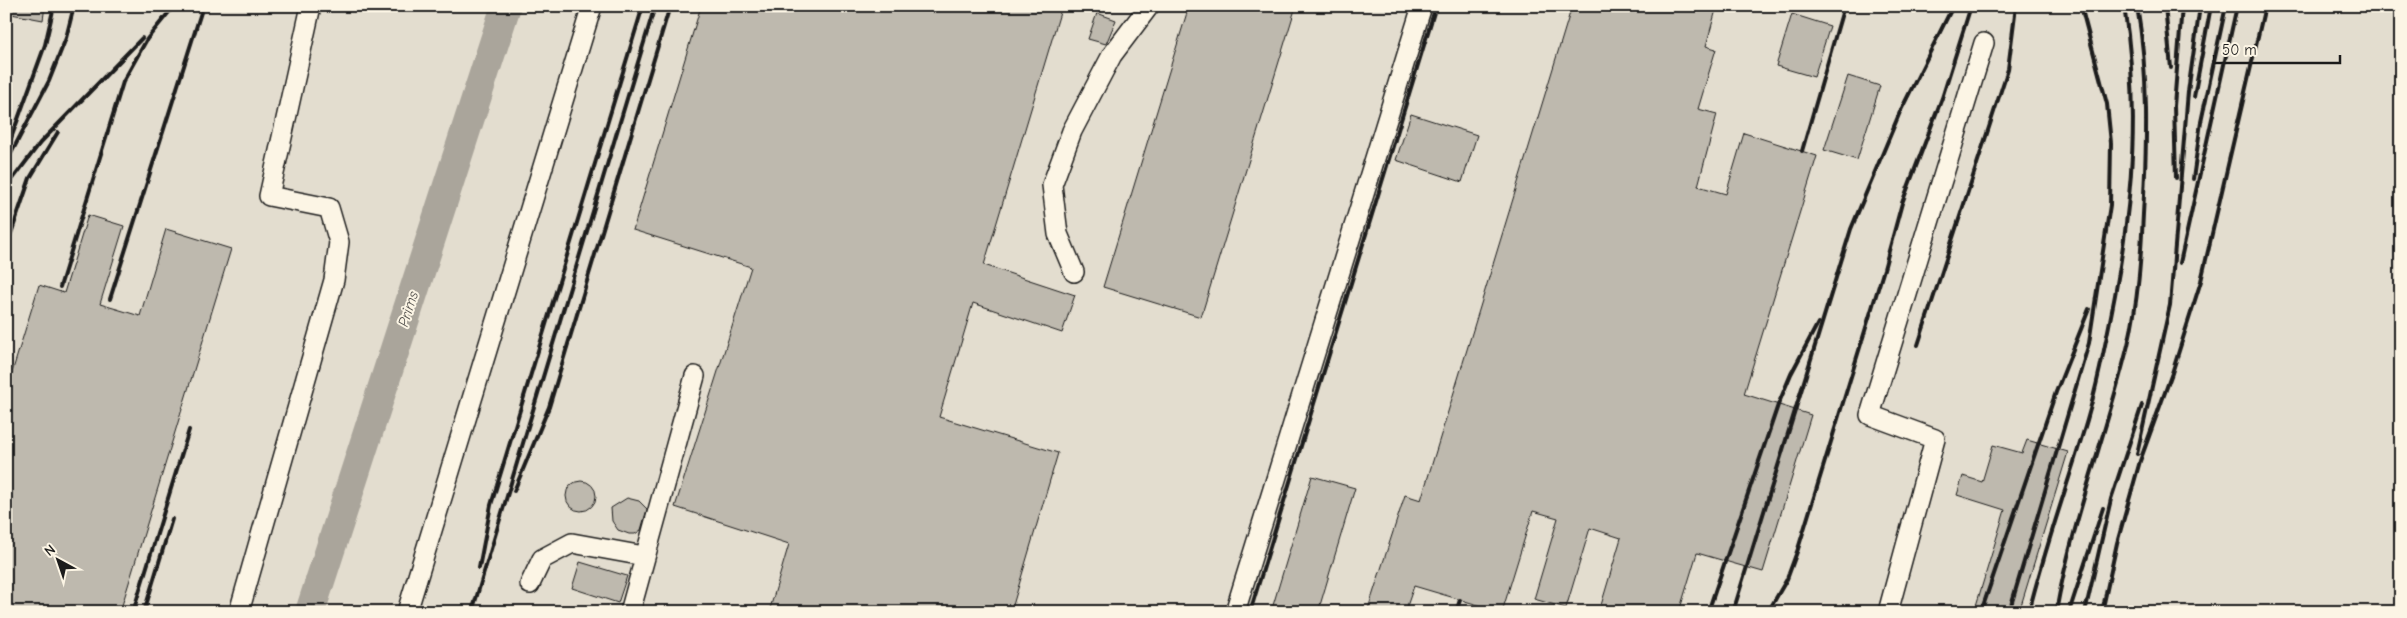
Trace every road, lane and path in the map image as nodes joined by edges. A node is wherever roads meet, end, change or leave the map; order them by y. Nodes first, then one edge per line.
1 (311, 6) edge
2 (592, 6) edge
3 (1149, 6) edge
4 (1422, 6) edge
5 (1984, 43) dead end
6 (1074, 272) dead end
7 (695, 376) dead end
8 (644, 556) junction
9 (530, 584) dead end
10 (239, 612) edge
11 (407, 612) edge
12 (630, 612) edge
13 (1235, 612) edge
14 (1888, 612) edge

1 - 10 lane
2 - 11 lane
3 - 6 lane
4 - 13 lane
5 - 14 lane
7 - 8 lane
8 - 9 lane
8 - 12 lane

